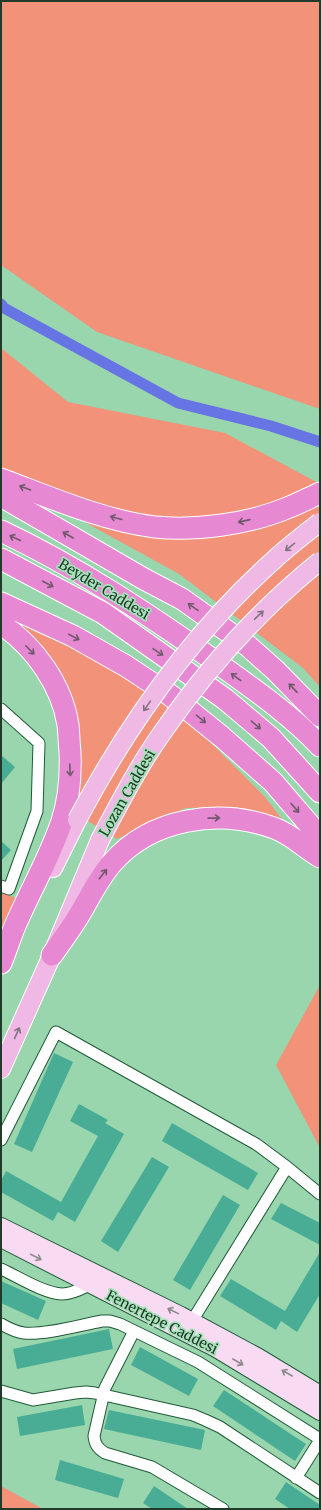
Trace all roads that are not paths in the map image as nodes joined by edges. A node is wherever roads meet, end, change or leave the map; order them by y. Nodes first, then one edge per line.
1 (1, 479) edge
2 (320, 492) edge
3 (1, 496) edge
4 (320, 522) edge
5 (1, 531) edge
6 (1, 559) edge
7 (320, 561) edge
8 (1, 603) edge
9 (1, 624) edge
10 (1, 708) edge
11 (320, 716) edge
12 (320, 746) edge
13 (320, 792) edge
14 (320, 837) edge
15 (320, 857) edge
16 (1, 886) edge
17 (52, 955) junction
18 (1, 963) edge
19 (1, 968) edge
20 (1, 1069) edge
21 (1, 1140) edge
22 (287, 1167) junction
23 (320, 1194) edge
24 (1, 1226) edge
25 (1, 1239) edge
26 (1, 1269) edge
27 (89, 1285) junction
28 (192, 1322) junction
29 (1, 1324) edge
30 (134, 1331) junction
31 (1, 1391) edge
32 (320, 1394) edge
33 (104, 1396) junction
34 (320, 1412) edge
35 (320, 1440) edge
36 (296, 1478) junction
37 (320, 1494) edge
38 (223, 1509) edge

2 -> 1 highway
11 -> 3 highway
4 -> 19 main road, bridge
12 -> 5 highway, Beyder Caddesi
6 -> 13 highway, Beyder Caddesi
17 -> 7 main road, Lozan Caddesi, bridge
8 -> 14 highway
9 -> 18 highway
10 - 16 street
17 -> 15 highway
20 -> 17 main road, Lozan Caddesi
21 - 22 street
22 - 23 street
22 - 28 street
28 -> 24 street, Fenertepe Caddesi
25 -> 27 street, Fenertepe Caddesi
26 - 27 street
27 -> 34 street, Fenertepe Caddesi
32 -> 28 street, Fenertepe Caddesi
29 - 30 street
30 - 33 street
30 - 35 street
31 - 33 street
33 - 36 street
33 - 38 street
35 - 36 street
36 - 37 street

